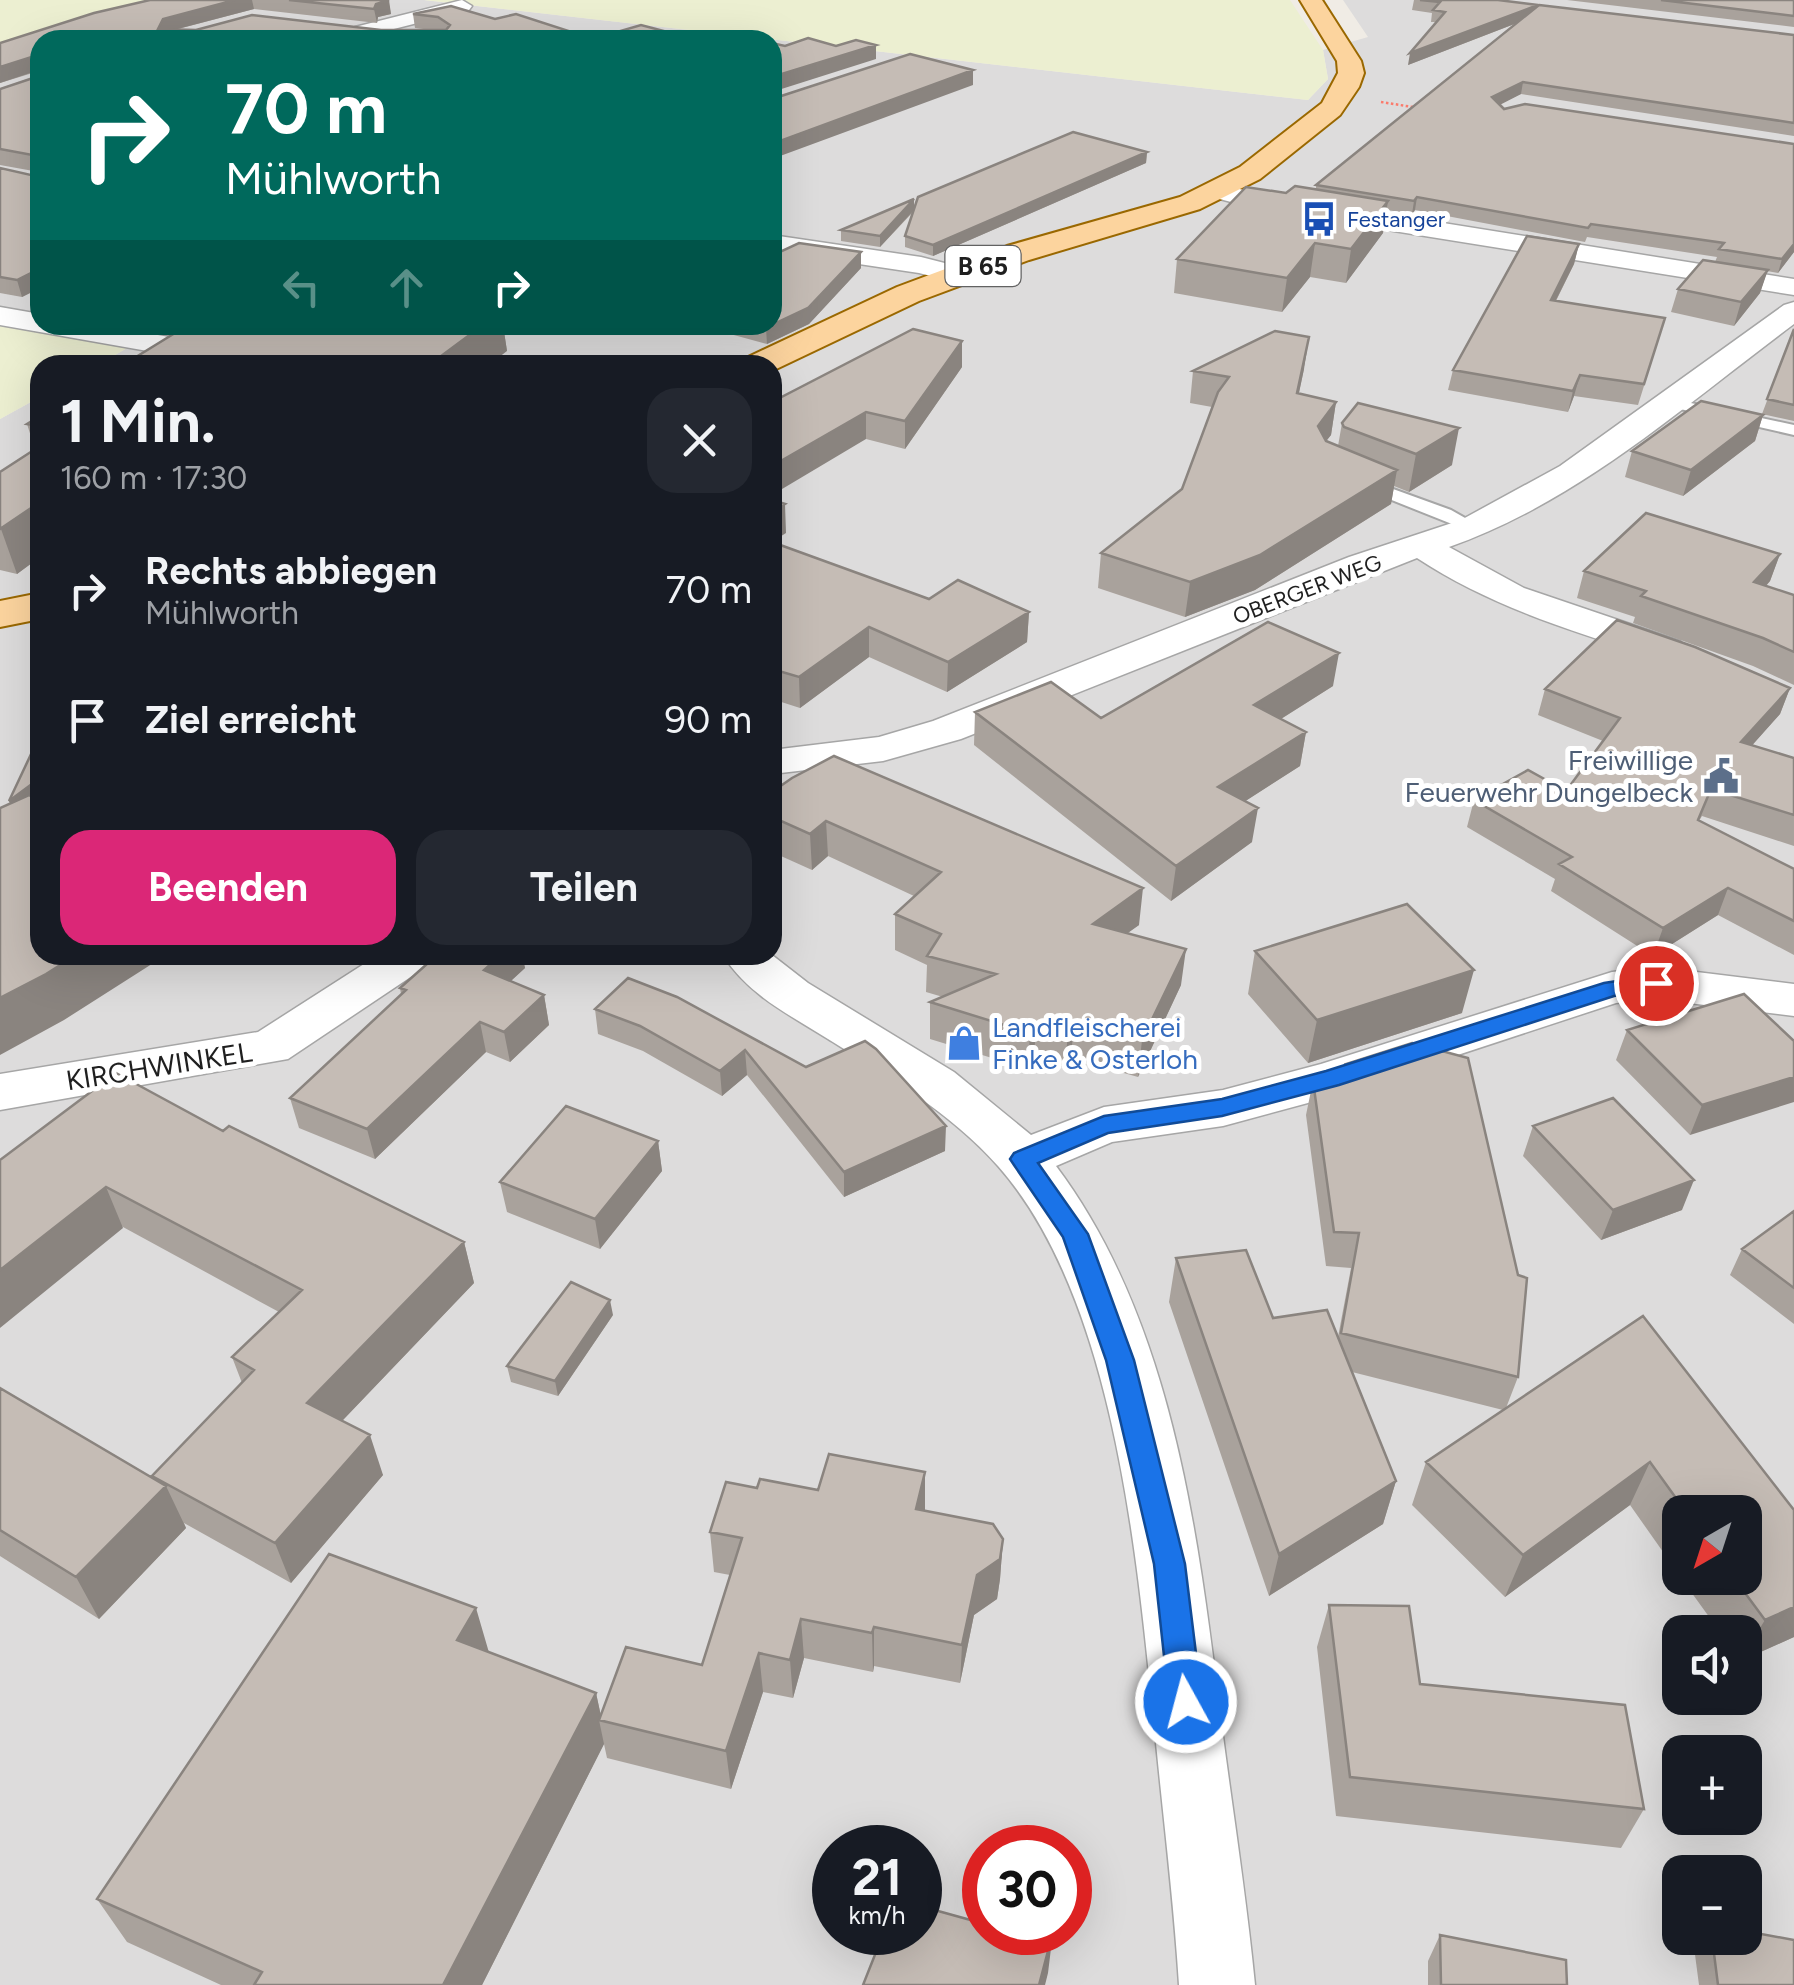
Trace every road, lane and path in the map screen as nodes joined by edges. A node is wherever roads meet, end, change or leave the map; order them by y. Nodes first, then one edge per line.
1 (1311, 0) edge
2 (462, 6) edge
3 (352, 30) edge
4 (1368, 100) dead end
5 (1419, 108) edge
6 (1217, 191) junction
7 (782, 244) edge
8 (958, 275) junction
9 (1794, 287) edge
10 (1794, 311) edge
11 (0, 316) edge
12 (30, 321) edge
13 (108, 335) edge
14 (221, 355) edge
15 (778, 355) edge
16 (1672, 402) junction
17 (1794, 430) edge
18 (1351, 479) edge
19 (1473, 527) junction
20 (1425, 547) junction
21 (30, 608) edge
22 (0, 614) edge
23 (1706, 663) edge
24 (782, 761) edge
25 (395, 965) edge
26 (755, 965) edge
27 (1794, 1000) edge
28 (0, 1092) edge
29 (1022, 1159) junction
30 (1216, 1985) edge

1 - 6 main road, B 65
2 - 3 street
4 - 5 path
6 - 8 main road, B 65
6 - 9 street
7 - 8 street
8 - 15 main road, B 65
10 - 16 street, OBERGER WEG
11 - 12 street
13 - 14 street
16 - 17 lane
16 - 19 street, OBERGER WEG
18 - 19 lane
19 - 20 street, OBERGER WEG
20 - 23 street
20 - 24 street, OBERGER WEG
21 - 22 main road
25 - 28 street, KIRCHWINKEL
26 - 29 street
27 - 29 street
29 - 30 street

